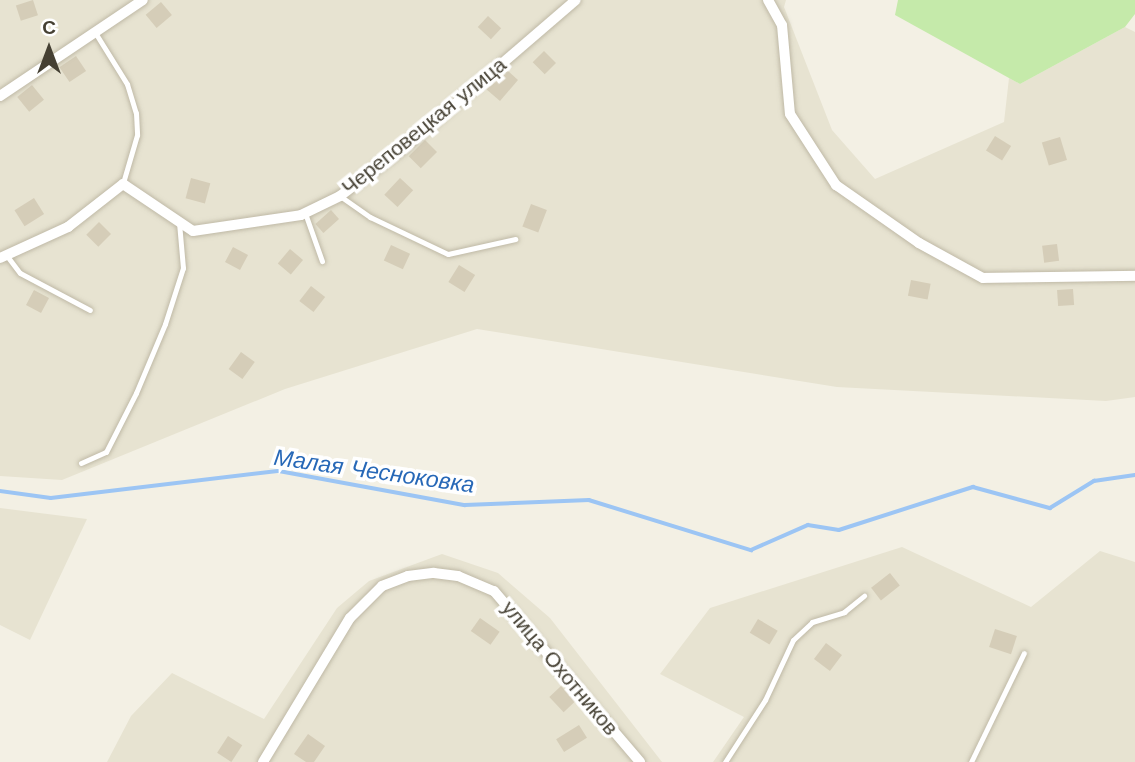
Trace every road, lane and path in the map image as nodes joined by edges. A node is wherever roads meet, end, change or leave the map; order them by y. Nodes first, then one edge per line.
1 (143, 0) edge
2 (576, 0) edge
3 (768, 0) edge
4 (96, 34) junction
5 (0, 96) edge
6 (123, 184) junction
7 (340, 196) junction
8 (305, 214) junction
9 (179, 222) junction
10 (515, 239) dead end
11 (3, 257) edge
12 (322, 261) dead end
13 (1135, 276) edge
14 (90, 310) dead end
15 (81, 463) dead end
16 (864, 596) dead end
17 (1024, 653) dead end
18 (263, 762) edge
19 (640, 762) edge
20 (725, 762) edge
21 (971, 762) edge

1 - 4 street
2 - 7 street, Череповецкая улица
3 - 13 street
4 - 5 street
4 - 6 lane
6 - 9 street, Череповецкая улица
6 - 11 street
7 - 8 street, Череповецкая улица
7 - 10 lane
8 - 9 street, Череповецкая улица
8 - 12 lane
9 - 15 lane
11 - 14 lane
16 - 20 lane
17 - 21 lane
18 - 19 street, улица Охотников

